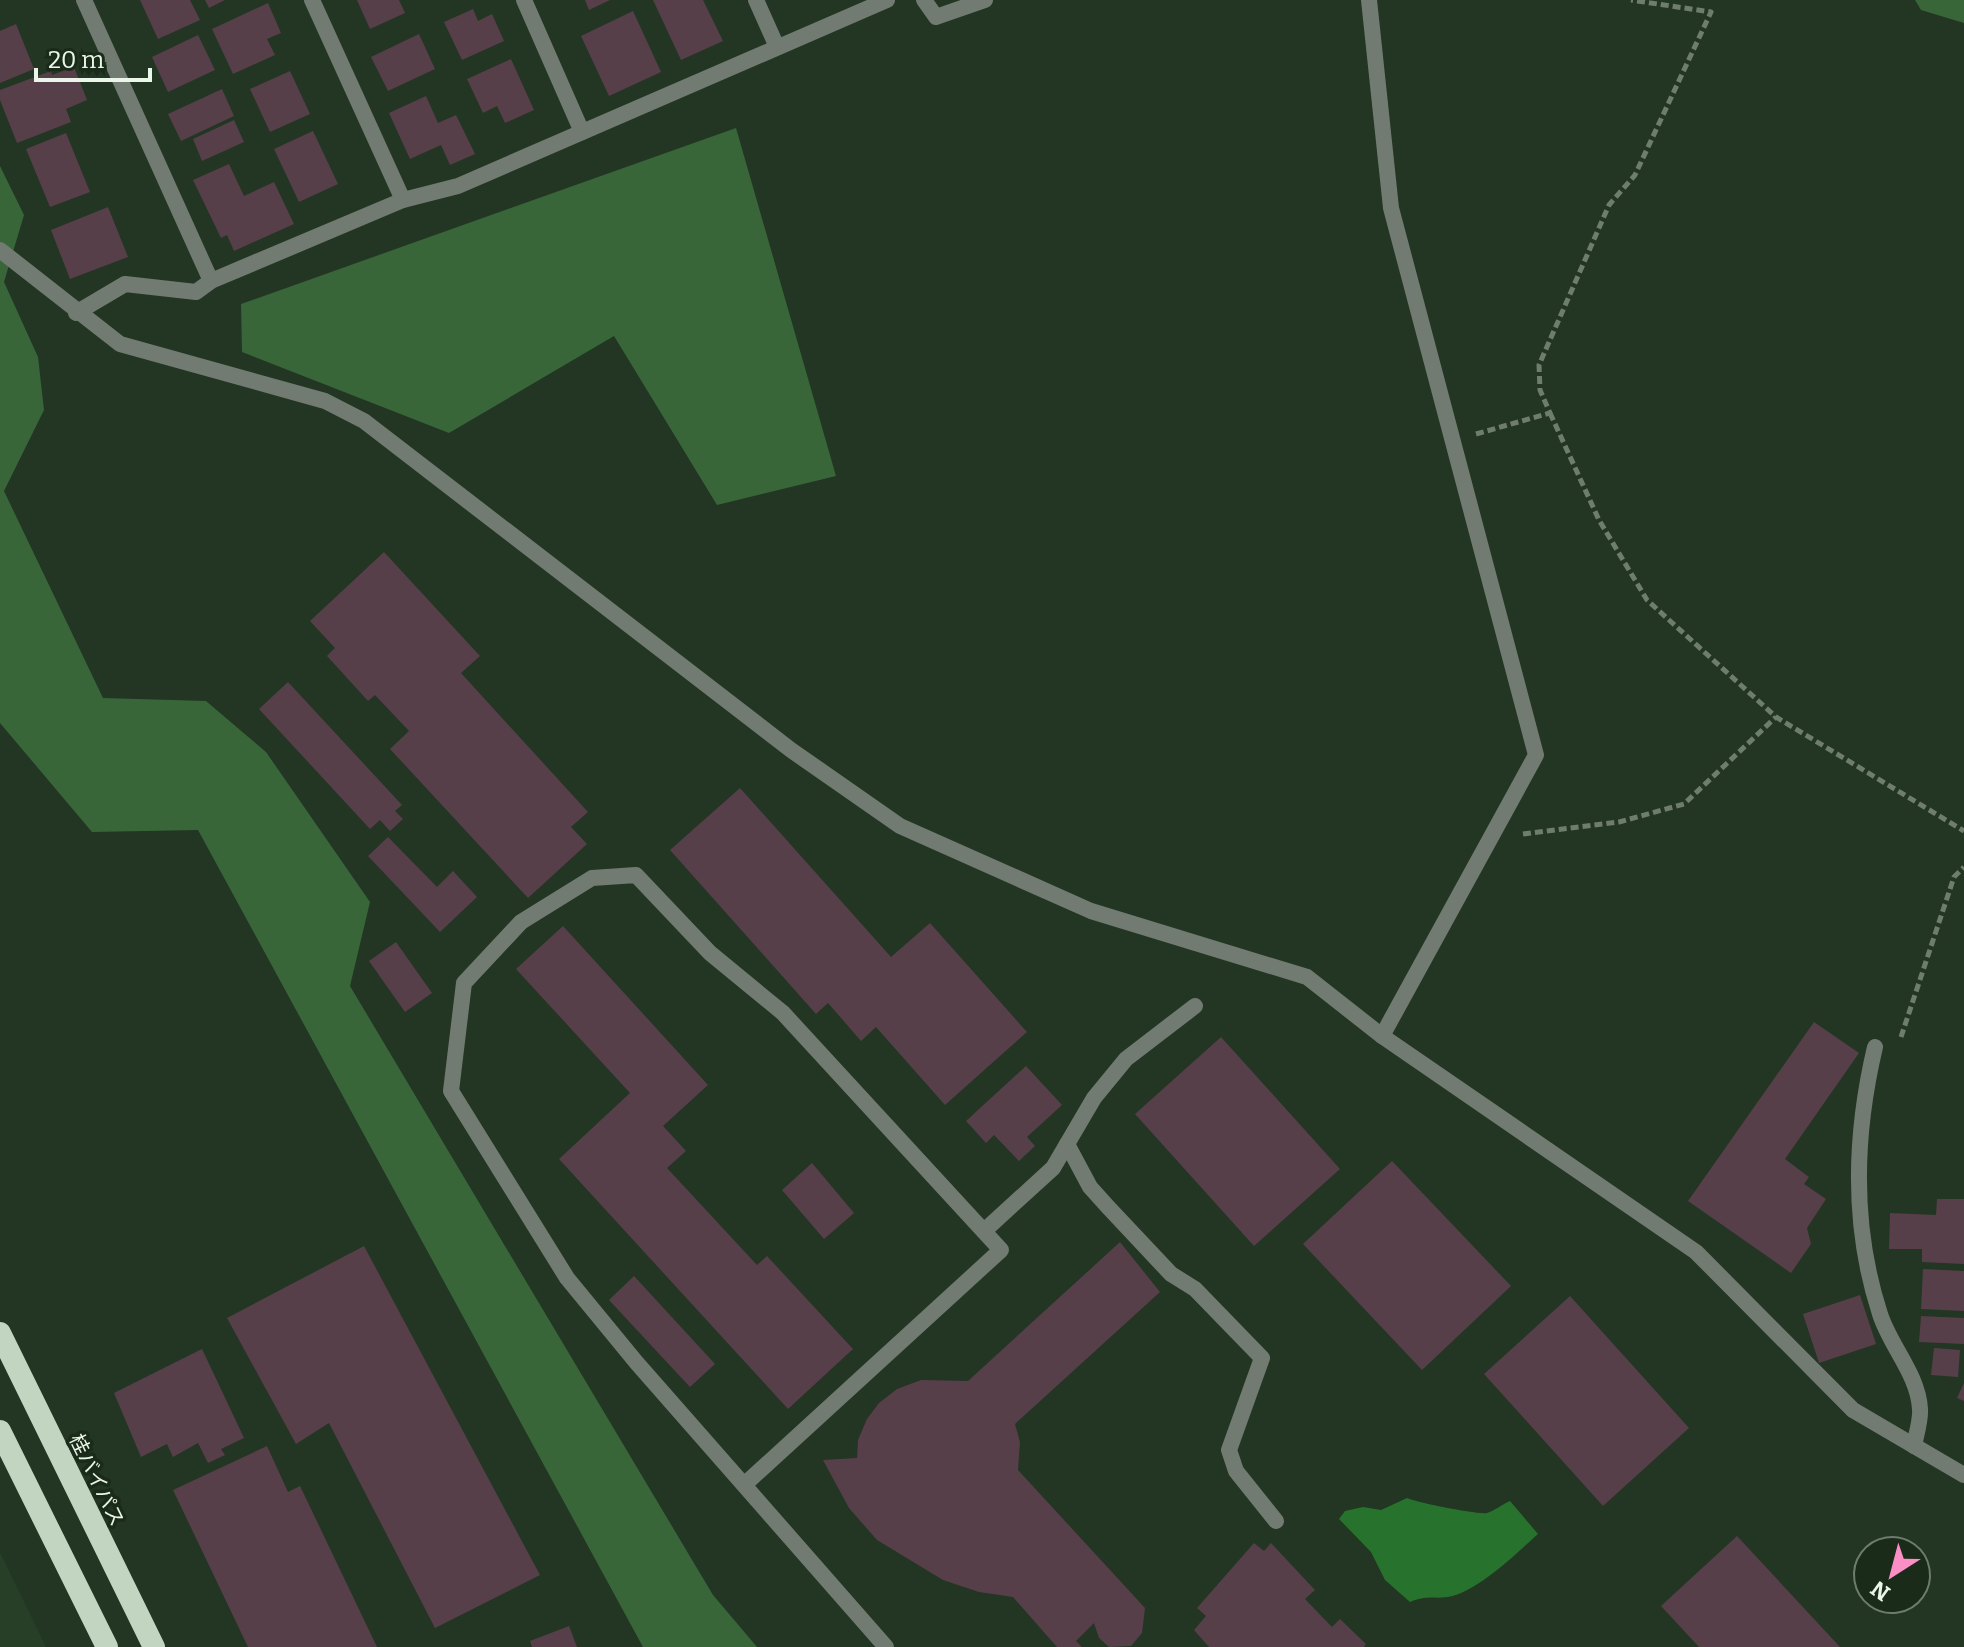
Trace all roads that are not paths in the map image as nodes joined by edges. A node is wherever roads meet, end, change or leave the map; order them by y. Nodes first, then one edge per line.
1 (84, 0) edge
2 (312, 0) edge
3 (524, 0) edge
4 (756, 0) edge
5 (887, 0) edge
6 (924, 0) edge
7 (985, 0) edge
8 (1369, 0) edge
9 (777, 47) junction
10 (582, 132) junction
11 (403, 200) junction
12 (0, 250) edge
13 (211, 281) junction
14 (76, 313) junction
15 (1195, 1006) dead end
16 (1382, 1036) junction
17 (1875, 1047) road end
18 (1067, 1144) junction
19 (984, 1231) junction
20 (0, 1333) edge
21 (0, 1431) edge
22 (1914, 1446) junction
23 (1964, 1475) edge
24 (744, 1485) junction
25 (1276, 1521) dead end
26 (107, 1647) edge
27 (154, 1647) edge
28 (886, 1647) edge

1 - 13 street
2 - 11 street
3 - 10 street
4 - 9 street
5 - 9 street
6 - 7 street
8 - 16 street
9 - 10 street
10 - 11 street
11 - 13 street
12 - 14 street
13 - 14 street
14 - 16 street
15 - 18 street
16 - 22 street
17 - 22 street
18 - 19 street
18 - 25 street
19 - 24 street
19 - 24 street
20 - 27 highway, 桂バイパス
21 - 26 highway
22 - 23 street
24 - 28 street

